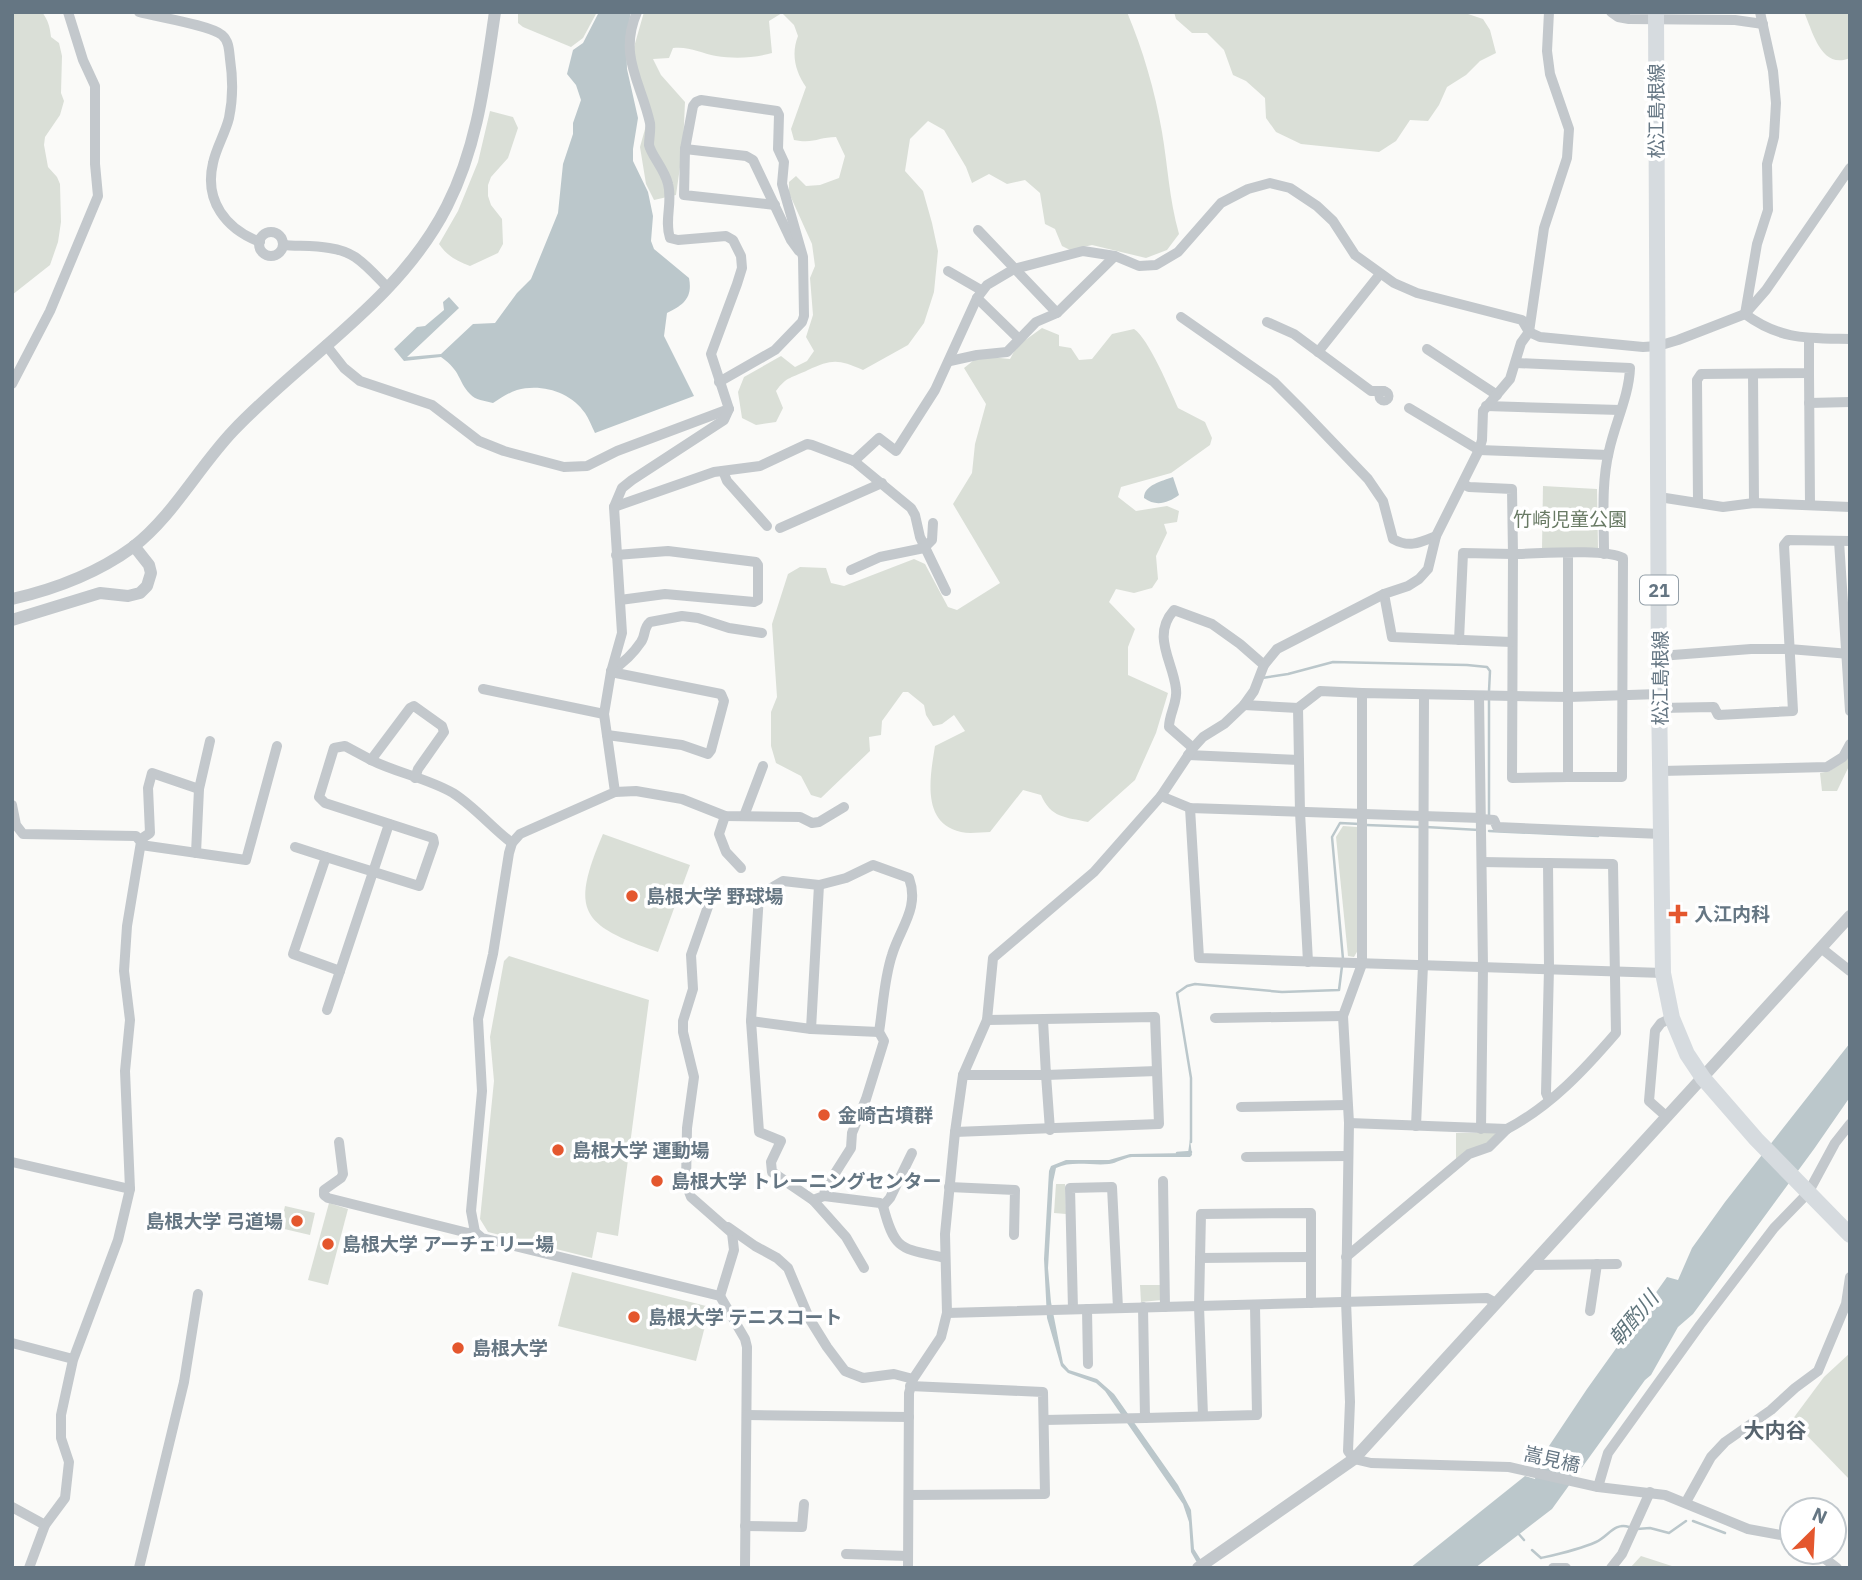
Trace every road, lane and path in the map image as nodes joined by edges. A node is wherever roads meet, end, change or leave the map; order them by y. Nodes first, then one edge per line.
1 (68, 12) edge
2 (139, 12) edge
3 (495, 12) edge
4 (637, 12) edge
5 (1549, 12) edge
6 (1611, 12) edge
7 (1760, 12) edge
8 (1656, 16) edge
9 (1763, 24) junction
10 (685, 149) junction
11 (1850, 168) edge
12 (775, 205) junction
13 (978, 230) dead end
14 (260, 242) junction
15 (283, 245) junction
16 (1115, 256) junction
17 (803, 257) junction
18 (1014, 269) junction
19 (948, 271) dead end
20 (1380, 274) junction
21 (388, 288) junction
22 (979, 294) junction
23 (1056, 313) junction
24 (1745, 314) junction
25 (1181, 317) dead end
26 (1267, 322) dead end
27 (1530, 332) junction
28 (1809, 338) junction
29 (1019, 339) junction
30 (1850, 339) edge
31 (326, 345) junction
32 (1658, 346) junction
33 (1427, 349) dead end
34 (1318, 352) junction
35 (950, 361) junction
36 (1516, 363) junction
37 (1809, 373) junction
38 (1753, 374) junction
39 (719, 382) junction
40 (12, 384) edge
41 (1384, 391) dead end
42 (1497, 395) junction
43 (1850, 402) edge
44 (1809, 403) junction
45 (1486, 406) junction
46 (1409, 408) dead end
47 (729, 409) junction
48 (1620, 410) junction
49 (1479, 450) junction
50 (1608, 455) junction
51 (854, 461) junction
52 (723, 471) junction
53 (881, 483) junction
54 (1463, 484) junction
55 (1659, 497) junction
56 (1698, 502) junction
57 (1754, 503) junction
58 (1810, 505) junction
59 (614, 507) junction
60 (1850, 507) edge
61 (933, 523) dead end
62 (767, 526) dead end
63 (780, 528) dead end
64 (1436, 537) junction
65 (1844, 541) edge
66 (134, 546) junction
67 (924, 548) junction
68 (1513, 554) junction
69 (1569, 554) junction
70 (1604, 554) junction
71 (616, 555) junction
72 (851, 570) dead end
73 (946, 591) dead end
74 (1384, 594) junction
75 (12, 599) edge
76 (620, 600) junction
77 (12, 620) edge
78 (762, 633) dead end
79 (1459, 640) junction
80 (1511, 642) junction
81 (1789, 649) junction
82 (1847, 654) edge
83 (1660, 656) junction
84 (1264, 665) junction
85 (611, 672) junction
86 (483, 689) dead end
87 (1362, 694) junction
88 (1424, 695) junction
89 (1479, 696) junction
90 (1513, 696) junction
91 (1623, 696) junction
92 (1569, 697) junction
93 (1659, 701) junction
94 (1244, 705) junction
95 (1298, 708) junction
96 (1850, 711) edge
97 (604, 714) junction
98 (607, 735) junction
99 (210, 741) dead end
100 (1850, 744) edge
101 (277, 746) dead end
102 (1191, 752) junction
103 (371, 760) junction
104 (1299, 760) junction
105 (763, 766) dead end
106 (1661, 771) junction
107 (1569, 777) junction
108 (415, 778) junction
109 (199, 789) junction
110 (615, 792) junction
111 (1161, 796) junction
112 (12, 805) edge
113 (844, 807) dead end
114 (1190, 808) junction
115 (1300, 812) junction
116 (725, 816) junction
117 (744, 816) junction
118 (1362, 821) junction
119 (1484, 822) junction
120 (1424, 823) junction
121 (389, 824) junction
122 (14, 827) edge
123 (1661, 834) junction
124 (141, 842) junction
125 (512, 843) junction
126 (295, 847) dead end
127 (196, 853) junction
128 (326, 857) junction
129 (1482, 862) junction
130 (1548, 863) junction
131 (741, 868) dead end
132 (373, 873) junction
133 (819, 885) junction
134 (711, 898) dead end
135 (1850, 916) edge
136 (1821, 948) junction
137 (1308, 962) junction
138 (1362, 964) junction
139 (1423, 965) junction
140 (1483, 966) junction
141 (1549, 968) junction
142 (1616, 970) junction
143 (340, 971) junction
144 (1850, 971) edge
145 (1664, 973) junction
146 (327, 1010) dead end
147 (1343, 1016) junction
148 (1215, 1018) dead end
149 (1672, 1018) junction
150 (987, 1020) junction
151 (1043, 1020) junction
152 (751, 1021) junction
153 (811, 1029) junction
154 (879, 1032) junction
155 (1157, 1071) junction
156 (963, 1075) junction
157 (1046, 1075) junction
158 (1703, 1078) junction
159 (1549, 1100) junction
160 (1348, 1105) junction
161 (1241, 1107) dead end
162 (1667, 1117) junction
163 (1349, 1123) junction
164 (1850, 1124) edge
165 (1416, 1126) junction
166 (1481, 1129) junction
167 (1507, 1129) junction
168 (1050, 1130) junction
169 (955, 1132) junction
170 (339, 1142) dead end
171 (912, 1153) dead end
172 (1348, 1156) junction
173 (1245, 1157) dead end
174 (12, 1162) edge
175 (1163, 1181) dead end
176 (949, 1187) junction
177 (130, 1189) junction
178 (1805, 1189) junction
179 (824, 1196) junction
180 (813, 1200) junction
181 (883, 1206) junction
182 (728, 1227) junction
183 (475, 1232) junction
184 (1014, 1235) dead end
185 (1850, 1235) edge
186 (1346, 1256) junction
187 (1311, 1257) junction
188 (945, 1258) junction
189 (1200, 1258) junction
190 (1597, 1264) junction
191 (1617, 1264) dead end
192 (1531, 1265) junction
193 (864, 1268) dead end
194 (1850, 1277) edge
195 (198, 1294) dead end
196 (720, 1296) junction
197 (1346, 1301) junction
198 (1311, 1303) junction
199 (1496, 1303) junction
200 (1199, 1306) junction
201 (1255, 1306) junction
202 (1143, 1307) junction
203 (1166, 1307) junction
204 (1118, 1308) junction
205 (1073, 1309) junction
206 (1087, 1309) junction
207 (1590, 1311) dead end
208 (947, 1313) junction
209 (12, 1343) edge
210 (73, 1359) junction
211 (1088, 1364) dead end
212 (911, 1383) junction
213 (747, 1415) junction
214 (1202, 1416) junction
215 (909, 1417) junction
216 (1145, 1418) junction
217 (1044, 1420) junction
218 (1354, 1459) junction
219 (1593, 1486) junction
220 (1650, 1492) junction
221 (909, 1495) junction
222 (1686, 1502) junction
223 (804, 1504) dead end
224 (12, 1507) edge
225 (45, 1525) junction
226 (746, 1526) junction
227 (1778, 1534) edge
228 (846, 1554) dead end
229 (908, 1556) junction
230 (1202, 1565) edge
231 (29, 1568) edge
232 (139, 1568) edge
233 (745, 1568) edge
234 (908, 1568) edge
235 (1553, 1568) edge
236 (1566, 1568) edge
237 (1611, 1568) edge

1 - 40 street
2 - 14 street
3 - 21 street
4 - 39 street
5 - 27 street
6 - 8 street
7 - 9 street
8 - 9 street
8 - 32 main road, 松江島根線 / 21
9 - 24 street
10 - 12 street
10 - 12 street
10 - 17 street
11 - 24 street
12 - 17 street
13 - 18 street
14 - 15 street
14 - 15 street
15 - 21 street
16 - 18 street
16 - 20 street
16 - 23 street
17 - 39 street
18 - 22 street
18 - 23 street
19 - 22 street
20 - 27 street
20 - 34 street
21 - 31 street
22 - 29 street
22 - 35 street
23 - 29 street
24 - 28 street
24 - 32 street
25 - 64 street
26 - 34 street
27 - 32 street
27 - 36 street
28 - 30 street
28 - 37 street
29 - 35 street
31 - 47 street
31 - 66 street
32 - 55 main road, 松江島根線 / 21
33 - 42 street
34 - 41 street
35 - 51 street
36 - 42 street
36 - 48 street
37 - 38 street
37 - 44 street
38 - 56 street
38 - 57 street
39 - 47 street
42 - 45 street
43 - 44 street
44 - 58 street
45 - 48 street
45 - 49 street
46 - 49 street
47 - 59 street
48 - 50 street
49 - 50 street
49 - 54 street
50 - 70 street
51 - 52 street
51 - 53 street
52 - 59 street
52 - 62 street
53 - 63 street
53 - 67 street
54 - 64 street
54 - 68 street
55 - 56 street
55 - 83 main road, 松江島根線 / 21
56 - 57 street
57 - 58 street
58 - 60 street
59 - 71 street
61 - 67 street
64 - 74 street
65 - 81 street
65 - 82 street
66 - 75 street
66 - 77 street
67 - 72 street
67 - 73 street
68 - 69 street
68 - 79 street
68 - 80 street
69 - 70 street
69 - 92 street
70 - 91 street
71 - 76 street
71 - 76 street
74 - 79 street
74 - 84 street
76 - 85 street
78 - 85 street
79 - 80 street
80 - 90 street
81 - 82 street
81 - 83 street
81 - 93 street
82 - 96 street
83 - 93 main road, 松江島根線 / 21
84 - 94 street
84 - 102 street
85 - 97 street
85 - 98 street
86 - 97 street
87 - 88 street
87 - 95 street
87 - 118 street
88 - 89 street
88 - 120 street
89 - 90 street
89 - 119 street
90 - 92 street
90 - 107 street
91 - 92 street
91 - 93 street
91 - 107 street
92 - 107 street
93 - 106 main road, 松江島根線 / 21
94 - 95 street
94 - 102 street
95 - 104 street
97 - 98 street
98 - 110 street
99 - 109 street
100 - 106 street
101 - 127 street
102 - 104 street
102 - 111 street
103 - 108 street
103 - 108 street
103 - 121 street
104 - 115 street
105 - 117 street
106 - 123 main road, 松江島根線 / 21
108 - 125 street
109 - 124 street
109 - 127 street
110 - 116 street
110 - 125 street
111 - 114 street
111 - 150 street
112 - 122 street
113 - 117 street
114 - 115 street
114 - 137 street
115 - 118 street
115 - 137 street
116 - 117 street
116 - 131 street
118 - 120 street
118 - 138 street
119 - 120 street
119 - 123 street
119 - 129 street
120 - 139 street
121 - 132 street
121 - 132 street
122 - 124 street
123 - 145 main road, 松江島根線 / 21
124 - 127 street
124 - 177 street
125 - 183 street
126 - 128 street
128 - 132 street
128 - 143 street
129 - 130 street
129 - 140 street
130 - 141 street
130 - 142 street
132 - 143 street
133 - 152 street
133 - 153 street
133 - 154 street
134 - 182 street
135 - 136 street
136 - 144 street
136 - 158 street
137 - 138 street
138 - 139 street
138 - 147 street
139 - 140 street
139 - 165 street
140 - 141 street
140 - 166 street
141 - 142 street
141 - 159 street
142 - 145 street
142 - 159 street
143 - 146 street
145 - 149 main road, 松江島根線 / 21
147 - 148 street
147 - 160 street
149 - 158 main road, 松江島根線 / 21
149 - 162 street
150 - 151 street
150 - 156 street
151 - 155 street
151 - 157 street
152 - 153 street
152 - 180 street
153 - 154 street
154 - 179 street
155 - 157 street
155 - 168 street
156 - 157 street
156 - 169 street
157 - 168 street
158 - 162 street
158 - 178 main road, 松江島根線 / 21
159 - 167 street
160 - 161 street
160 - 163 street
162 - 192 street
163 - 165 street
163 - 172 street
164 - 178 street
165 - 166 street
166 - 167 street
167 - 186 street
168 - 169 street
169 - 176 street
170 - 183 street
171 - 181 street
172 - 173 street
172 - 186 street
174 - 177 street
175 - 203 street
176 - 184 street
176 - 188 street
177 - 210 street
178 - 185 main road, 松江島根線 / 21
178 - 219 street
179 - 180 street
179 - 181 street
180 - 193 street
181 - 188 street
182 - 196 street
182 - 212 street
183 - 196 street
186 - 197 street
187 - 189 street
187 - 189 street
187 - 198 street
188 - 208 street
189 - 200 street
190 - 191 street
190 - 192 street
190 - 207 street
192 - 199 street
194 - 222 street
195 - 232 street
196 - 213 street
197 - 198 street
197 - 199 street
197 - 218 street
198 - 201 street
199 - 218 street
200 - 201 street
200 - 203 street
200 - 214 street
201 - 214 street
202 - 203 street
202 - 204 street
202 - 216 street
204 - 205 street
204 - 206 street
205 - 206 street
205 - 208 street
206 - 211 street
208 - 212 street
209 - 210 street
210 - 225 street
212 - 215 street
212 - 217 street
213 - 215 street
213 - 226 street
214 - 216 street
215 - 221 street
216 - 217 street
217 - 221 street
218 - 219 street, 嵩見橋
218 - 230 street
219 - 220 street, 嵩見橋
220 - 222 street, 嵩見橋
220 - 237 street
221 - 229 street
222 - 227 street, 嵩見橋
223 - 226 street
224 - 225 street
225 - 231 street
226 - 233 street
228 - 229 street
229 - 234 street
235 - 236 street

